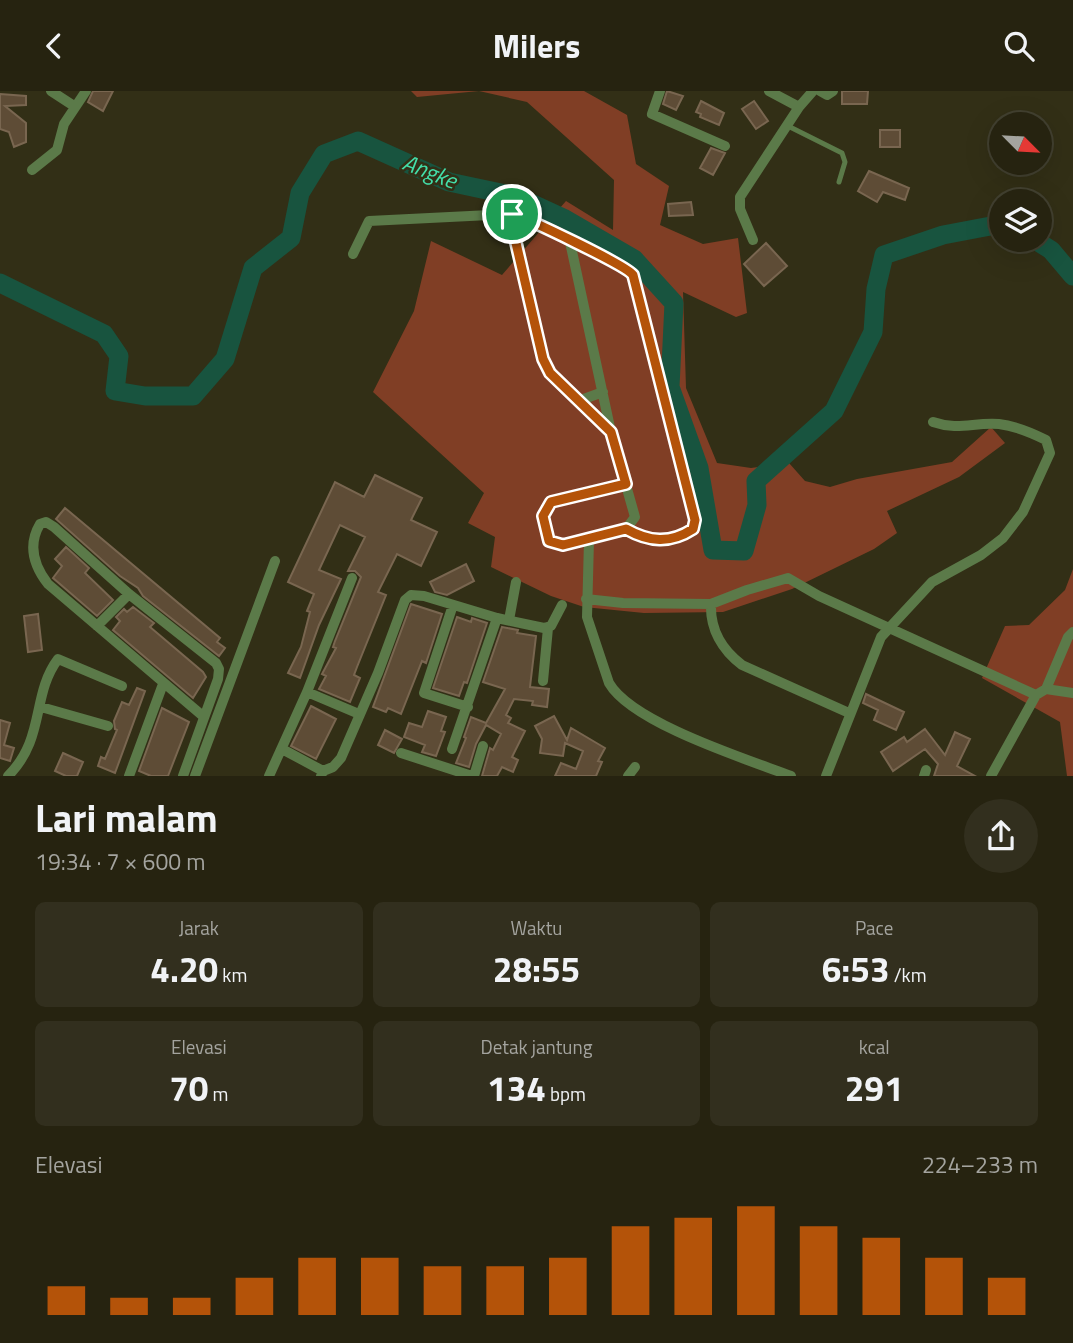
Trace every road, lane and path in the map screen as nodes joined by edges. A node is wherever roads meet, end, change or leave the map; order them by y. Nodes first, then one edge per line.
1 (51, 91) edge
2 (86, 91) edge
3 (660, 91) edge
4 (769, 91) edge
5 (813, 91) edge
6 (820, 91) edge
7 (833, 91) edge
8 (74, 106) junction
9 (799, 107) junction
10 (789, 126) junction
11 (725, 146) dead end
12 (32, 170) dead end
13 (839, 182) dead end
14 (512, 214) junction
15 (753, 240) dead end
16 (570, 242) junction
17 (353, 254) dead end
18 (603, 392) junction
19 (578, 401) junction
20 (933, 422) dead end
21 (611, 432) junction
22 (626, 484) junction
23 (626, 529) junction
24 (589, 540) junction
25 (275, 561) dead end
26 (352, 578) dead end
27 (516, 582) dead end
28 (129, 594) junction
29 (586, 599) junction
30 (711, 604) junction
31 (453, 605) junction
32 (562, 605) dead end
33 (497, 618) junction
34 (509, 620) junction
35 (97, 626) junction
36 (888, 626) junction
37 (548, 628) junction
38 (1073, 632) edge
39 (543, 681) dead end
40 (163, 684) junction
41 (121, 686) dead end
42 (307, 692) junction
43 (1041, 692) junction
44 (1073, 693) edge
45 (41, 707) junction
46 (468, 707) junction
47 (849, 713) junction
48 (359, 714) junction
49 (204, 717) junction
50 (107, 726) dead end
51 (483, 746) dead end
52 (282, 749) junction
53 (452, 749) dead end
54 (401, 753) dead end
55 (322, 773) edge
56 (8, 776) edge
57 (130, 776) edge
58 (183, 776) edge
59 (195, 776) edge
60 (269, 776) edge
61 (473, 776) edge
62 (790, 776) edge
63 (825, 776) edge
64 (991, 776) edge

1 - 8 street
2 - 8 street
3 - 11 street
4 - 9 street
5 - 9 street
6 - 7 street
8 - 12 street
9 - 10 street
10 - 13 lane
10 - 15 street
14 - 16 street
14 - 17 street
14 - 19 street
16 - 18 street
16 - 23 street
18 - 19 street
18 - 21 street
19 - 21 street
20 - 36 street
21 - 22 street
22 - 23 street
22 - 24 street
23 - 24 street
24 - 29 street
25 - 59 street
26 - 42 street
27 - 34 street
28 - 35 street
28 - 35 street
28 - 49 street
29 - 30 street
29 - 62 street
30 - 36 street
30 - 47 street
31 - 33 street
31 - 46 street
31 - 48 street
32 - 37 street
33 - 34 street
33 - 46 street
34 - 37 street
35 - 40 street
36 - 43 street
36 - 47 street
37 - 39 street
38 - 43 street
40 - 49 street
40 - 57 street
41 - 45 street
42 - 48 street
42 - 52 street
43 - 44 street
43 - 64 street
45 - 50 street
45 - 56 street
46 - 53 street
47 - 63 street
48 - 55 street
49 - 58 street
51 - 61 street
52 - 55 street
52 - 60 street
54 - 61 street

